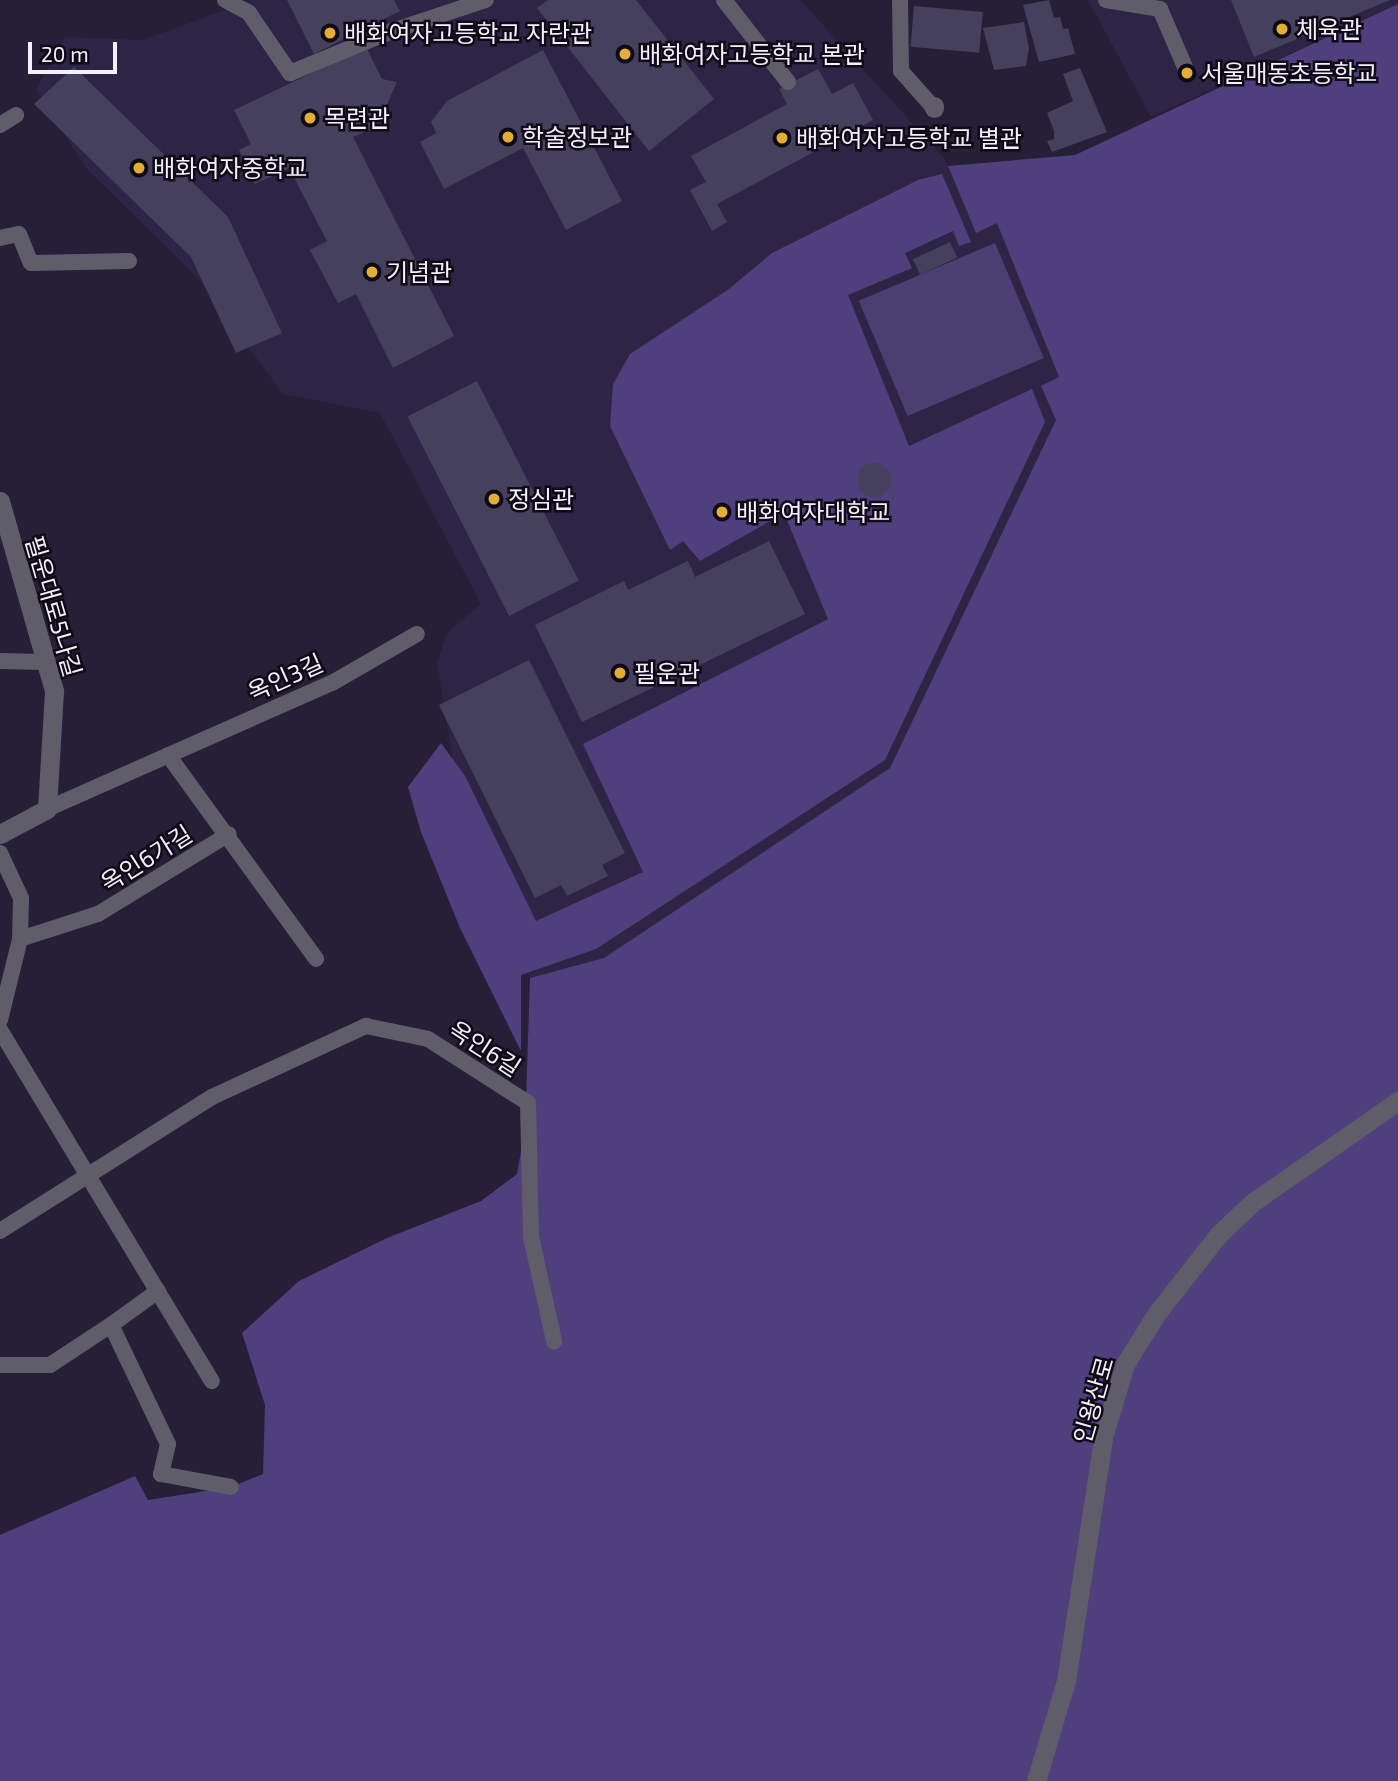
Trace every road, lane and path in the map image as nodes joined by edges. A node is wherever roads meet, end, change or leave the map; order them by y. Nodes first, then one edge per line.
1 (225, 0) edge
2 (486, 0) edge
3 (724, 0) edge
4 (900, 0) edge
5 (1106, 0) edge
6 (1185, 67) dead end
7 (788, 82) dead end
8 (934, 107) dead end
9 (16, 115) dead end
10 (0, 125) edge
11 (0, 238) edge
12 (129, 261) dead end
13 (0, 501) edge
14 (417, 634) dead end
15 (0, 661) edge
16 (43, 662) junction
17 (168, 755) junction
18 (47, 809) junction
19 (0, 834) edge
20 (229, 834) junction
21 (0, 853) edge
22 (20, 939) junction
23 (316, 959) dead end
24 (0, 1020) edge
25 (0, 1030) edge
26 (1398, 1101) edge
27 (86, 1173) junction
28 (0, 1231) edge
29 (158, 1291) junction
30 (111, 1325) junction
31 (554, 1341) dead end
32 (0, 1365) edge
33 (212, 1381) dead end
34 (231, 1487) dead end
35 (1036, 1781) edge

1 - 2 lane
3 - 7 lane
4 - 8 lane
5 - 6 lane
9 - 10 lane
11 - 12 lane
13 - 16 street, 필운대로5나길
14 - 17 lane, 옥인3길
15 - 16 lane
16 - 18 street, 필운대로5나길
17 - 18 lane, 옥인3길
17 - 20 lane
18 - 19 street, 옥인3길
20 - 22 lane, 옥인6가길
20 - 23 lane, 옥인6가길
21 - 22 lane
22 - 24 lane
25 - 27 lane
26 - 35 street, 인왕산로
27 - 28 lane, 옥인6길
27 - 29 lane
27 - 31 lane, 옥인6길
29 - 30 lane
29 - 33 lane
30 - 32 lane
30 - 34 lane

